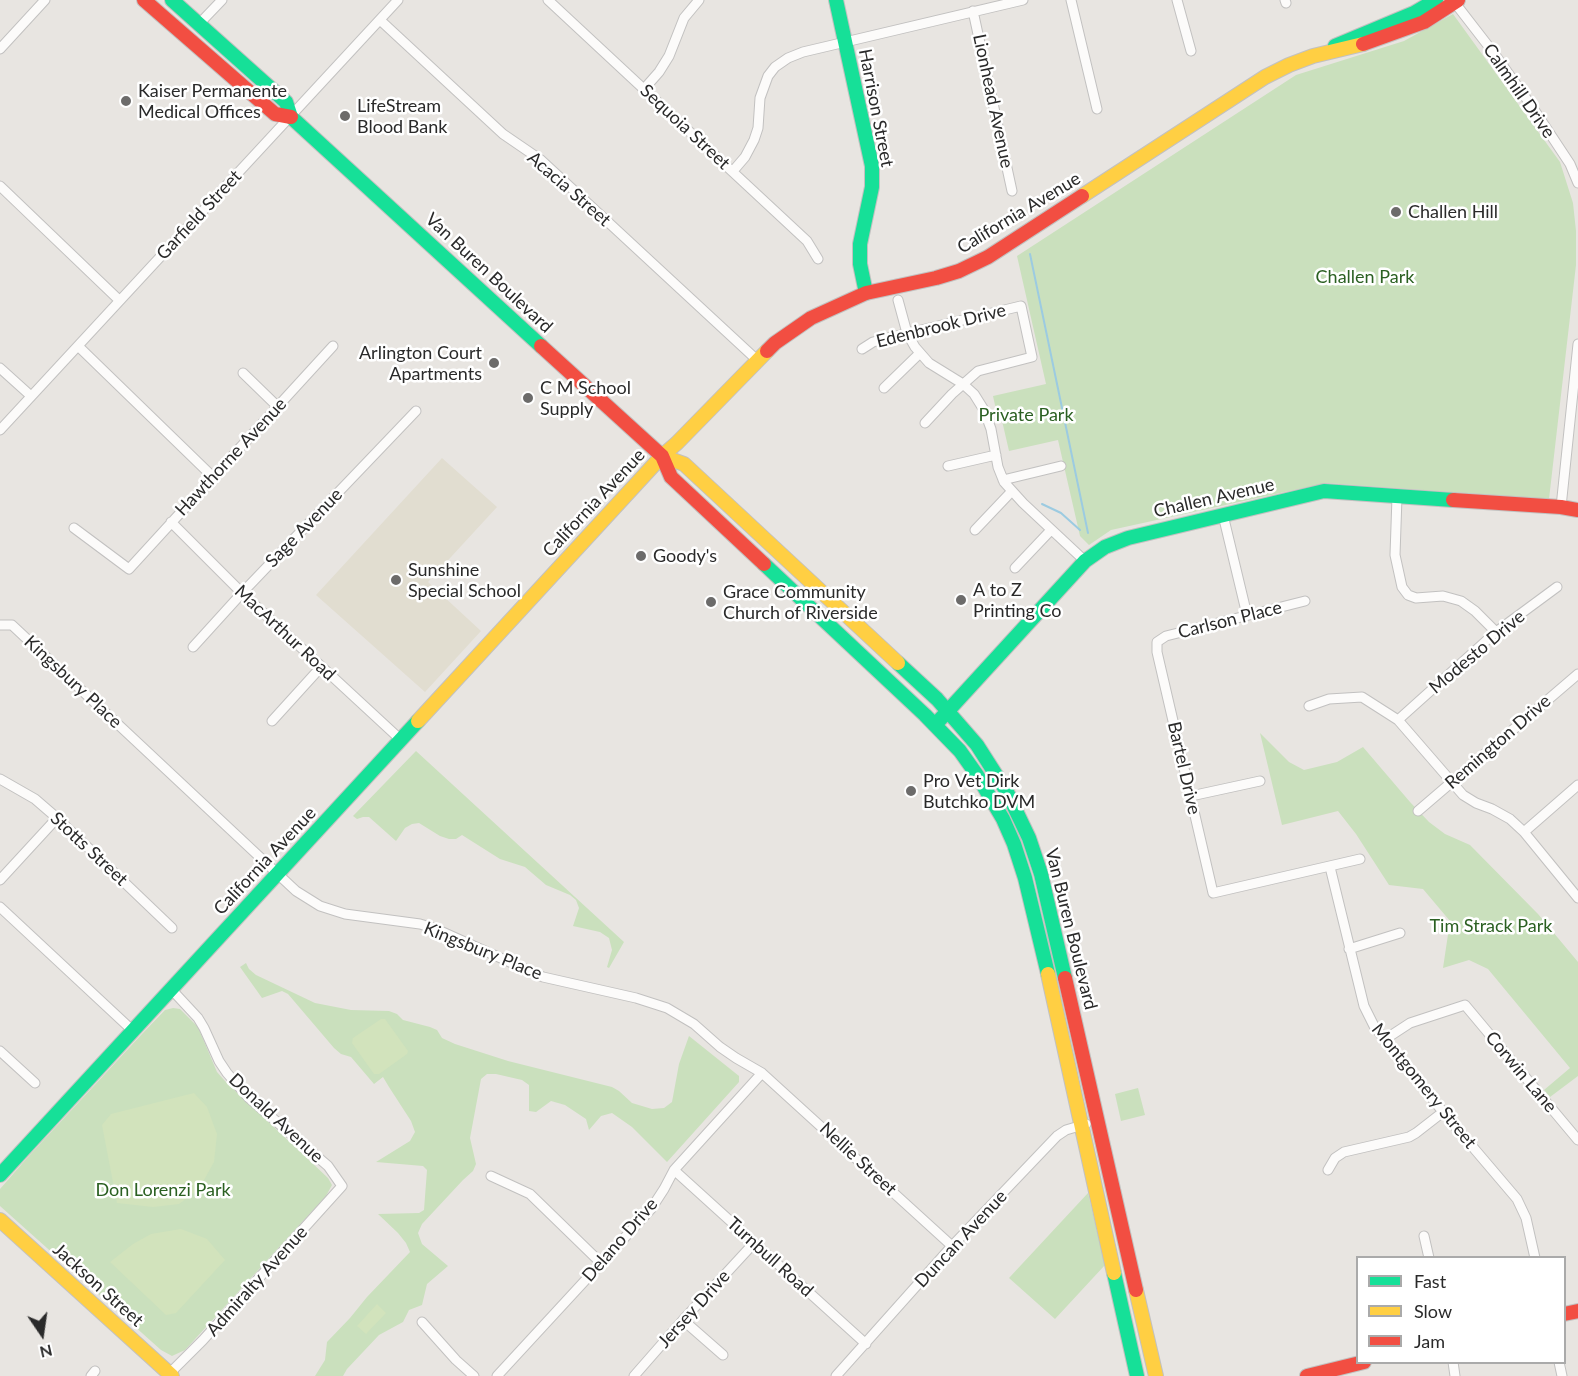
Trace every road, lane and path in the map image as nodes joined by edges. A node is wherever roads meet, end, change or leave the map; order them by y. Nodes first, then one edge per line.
1 (45, 0) edge
2 (144, 0) edge
3 (172, 0) edge
4 (222, 0) edge
5 (398, 0) edge
6 (548, 0) edge
7 (699, 0) edge
8 (836, 0) edge
9 (1023, 0) edge
10 (1071, 0) edge
11 (1177, 0) edge
12 (1436, 0) edge
13 (1456, 1) edge
14 (973, 11) junction
15 (167, 20) junction
16 (380, 20) junction
17 (199, 24) junction
18 (846, 42) junction
19 (0, 49) edge
20 (1191, 51) dead end
21 (1318, 55) junction
22 (238, 59) junction
23 (644, 89) junction
24 (1097, 109) dead end
25 (291, 117) junction
26 (733, 171) junction
27 (1578, 183) edge
28 (0, 186) edge
29 (1012, 191) dead end
30 (818, 259) dead end
31 (867, 293) junction
32 (119, 300) junction
33 (898, 300) dead end
34 (907, 333) junction
35 (1578, 344) edge
36 (78, 346) junction
37 (333, 346) dead end
38 (862, 349) dead end
39 (920, 352) junction
40 (757, 360) junction
41 (0, 368) edge
42 (243, 373) dead end
43 (963, 384) junction
44 (884, 388) dead end
45 (31, 396) junction
46 (1575, 404) edge
47 (278, 407) junction
48 (416, 411) dead end
49 (925, 423) dead end
50 (0, 430) edge
51 (996, 455) junction
52 (662, 456) junction
53 (948, 466) dead end
54 (1061, 466) dead end
55 (213, 477) junction
56 (1003, 480) junction
57 (1012, 491) junction
58 (1396, 497) junction
59 (1561, 507) junction
60 (1578, 510) edge
61 (1223, 515) junction
62 (171, 522) junction
63 (74, 528) dead end
64 (975, 530) dead end
65 (1052, 530) junction
66 (1085, 561) junction
67 (1015, 568) dead end
68 (1557, 586) dead end
69 (242, 593) junction
70 (1305, 601) dead end
71 (1247, 615) junction
72 (1, 624) edge
73 (1496, 632) junction
74 (1156, 642) joint
75 (193, 647) dead end
76 (321, 667) junction
77 (1578, 674) edge
78 (1309, 706) dead end
79 (948, 711) junction
80 (1398, 720) junction
81 (272, 721) dead end
82 (935, 724) junction
83 (401, 740) junction
84 (966, 759) junction
85 (0, 779) edge
86 (1260, 781) dead end
87 (1451, 783) junction
88 (1578, 785) edge
89 (1191, 796) junction
90 (1011, 799) junction
91 (1418, 811) dead end
92 (57, 818) junction
93 (1524, 832) junction
94 (1360, 859) dead end
95 (1330, 867) junction
96 (1023, 872) junction
97 (278, 874) junction
98 (0, 880) edge
99 (1576, 892) edge
100 (0, 908) edge
101 (1054, 927) junction
102 (172, 928) dead end
103 (1400, 933) dead end
104 (1349, 949) junction
105 (171, 990) junction
106 (132, 1030) junction
107 (1384, 1040) junction
108 (0, 1052) edge
109 (762, 1073) junction
110 (35, 1083) dead end
111 (1443, 1112) junction
112 (1097, 1122) junction
113 (1082, 1125) junction
114 (1578, 1140) edge
115 (674, 1170) junction
116 (1328, 1170) dead end
117 (0, 1175) edge
118 (491, 1176) dead end
119 (342, 1185) joint
120 (0, 1220) edge
121 (1424, 1236) dead end
122 (754, 1243) junction
123 (952, 1246) junction
124 (1429, 1256) edge
125 (1535, 1256) edge
126 (601, 1263) junction
127 (683, 1320) junction
128 (422, 1322) dead end
129 (866, 1344) junction
130 (723, 1355) dead end
131 (1356, 1364) edge
132 (171, 1375) edge
133 (474, 1376) edge
134 (496, 1376) edge
135 (634, 1376) edge
136 (837, 1376) edge
137 (1137, 1376) edge
138 (1156, 1376) edge
139 (1306, 1376) edge

1 - 19 street
2 - 15 main road, Van Buren Boulevard
3 - 17 main road, Van Buren Boulevard
4 - 17 street
5 - 16 street, Garfield Street
6 - 23 street, Sequoia Street
7 - 23 street
8 - 18 main road, Harrison Street
9 - 14 street
10 - 24 street
11 - 20 street
12 - 21 main road, California Avenue
13 - 21 main road, California Avenue
13 - 27 street, Calmhill Drive
14 - 18 street
14 - 29 street, Lionhead Avenue
15 - 22 main road
15 - 25 main road, Van Buren Boulevard
16 - 25 street, Garfield Street
16 - 40 street, Acacia Street
17 - 22 main road, Van Buren Boulevard
18 - 26 street
18 - 31 main road, Harrison Street
21 - 31 main road, California Avenue
22 - 25 main road, Van Buren Boulevard
23 - 26 street, Sequoia Street
25 - 32 street, Garfield Street
25 - 52 main road, Van Buren Boulevard
26 - 30 street, Sequoia Street
28 - 32 street
31 - 40 main road, California Avenue
32 - 36 street, Garfield Street
33 - 34 street
34 - 38 street, Edenbrook Drive
34 - 39 street
34 - 43 street, Edenbrook Drive
35 - 46 street
36 - 45 street, Garfield Street
36 - 55 street
37 - 47 street, Hawthorne Avenue
39 - 43 street
39 - 44 street
40 - 52 main road, California Avenue
41 - 45 street
42 - 47 street
43 - 49 street
43 - 51 street
45 - 50 street, Garfield Street
46 - 59 street
47 - 55 street, Hawthorne Avenue
48 - 69 street, Sage Avenue
51 - 53 street
51 - 56 street
52 - 79 main road, Van Buren Boulevard
52 - 82 main road, Van Buren Boulevard
52 - 83 main road, California Avenue
54 - 56 street
55 - 62 street, Hawthorne Avenue
56 - 57 street
57 - 64 street
57 - 65 street
58 - 59 main road, Challen Avenue
58 - 61 main road, Challen Avenue
58 - 73 street
59 - 60 main road, Challen Avenue
61 - 66 main road, Challen Avenue
61 - 71 street
62 - 63 street, Hawthorne Avenue
62 - 69 street, MacArthur Road
65 - 66 street
65 - 67 street
66 - 79 main road, Challen Avenue
68 - 73 street, Modesto Drive
69 - 75 street, Sage Avenue
69 - 76 street, MacArthur Road
70 - 71 street, Carlson Place
71 - 74 street, Carlson Place
72 - 97 street, Kingsbury Place
73 - 80 street, Modesto Drive
74 - 89 street, Bartel Drive
76 - 81 street
76 - 83 street, MacArthur Road
77 - 87 street, Remington Drive
78 - 80 street
79 - 82 main road, Challen Avenue
79 - 90 main road, Van Buren Boulevard
80 - 87 street
82 - 84 main road, Van Buren Boulevard
83 - 97 main road, California Avenue
84 - 90 main road
84 - 96 main road, Van Buren Boulevard
85 - 92 street, Stotts Street
86 - 89 street
87 - 91 street, Remington Drive
87 - 93 street
88 - 93 street
89 - 95 street, Bartel Drive
90 - 101 main road, Van Buren Boulevard
92 - 98 street
92 - 102 street, Stotts Street
93 - 99 street
94 - 95 street
95 - 104 street, Montgomery Street
96 - 101 main road
96 - 113 main road, Van Buren Boulevard
97 - 105 main road, California Avenue
97 - 109 street, Kingsbury Place
100 - 106 street
101 - 112 main road, Van Buren Boulevard
103 - 104 street
104 - 107 street, Montgomery Street
105 - 106 main road, California Avenue
105 - 119 street, Donald Avenue
106 - 117 main road, California Avenue
107 - 111 street, Montgomery Street
107 - 114 street, Corwin Lane
108 - 110 street
109 - 115 street, Delano Drive
109 - 123 street, Nellie Street
111 - 116 street
111 - 125 street, Montgomery Street
112 - 113 street, Duncan Avenue
112 - 138 main road, Van Buren Boulevard
113 - 123 street, Duncan Avenue
113 - 137 main road, Van Buren Boulevard
115 - 122 street, Turnbull Road
115 - 126 street, Delano Drive
118 - 126 street
119 - 132 street, Admiralty Avenue
120 - 132 main road, Jackson Street
121 - 124 street
122 - 127 street, Jersey Drive
122 - 129 street, Turnbull Road
123 - 129 street, Duncan Avenue
126 - 134 street, Delano Drive
127 - 130 street
127 - 135 street, Jersey Drive
128 - 133 street
129 - 136 street, Duncan Avenue
131 - 139 main road

